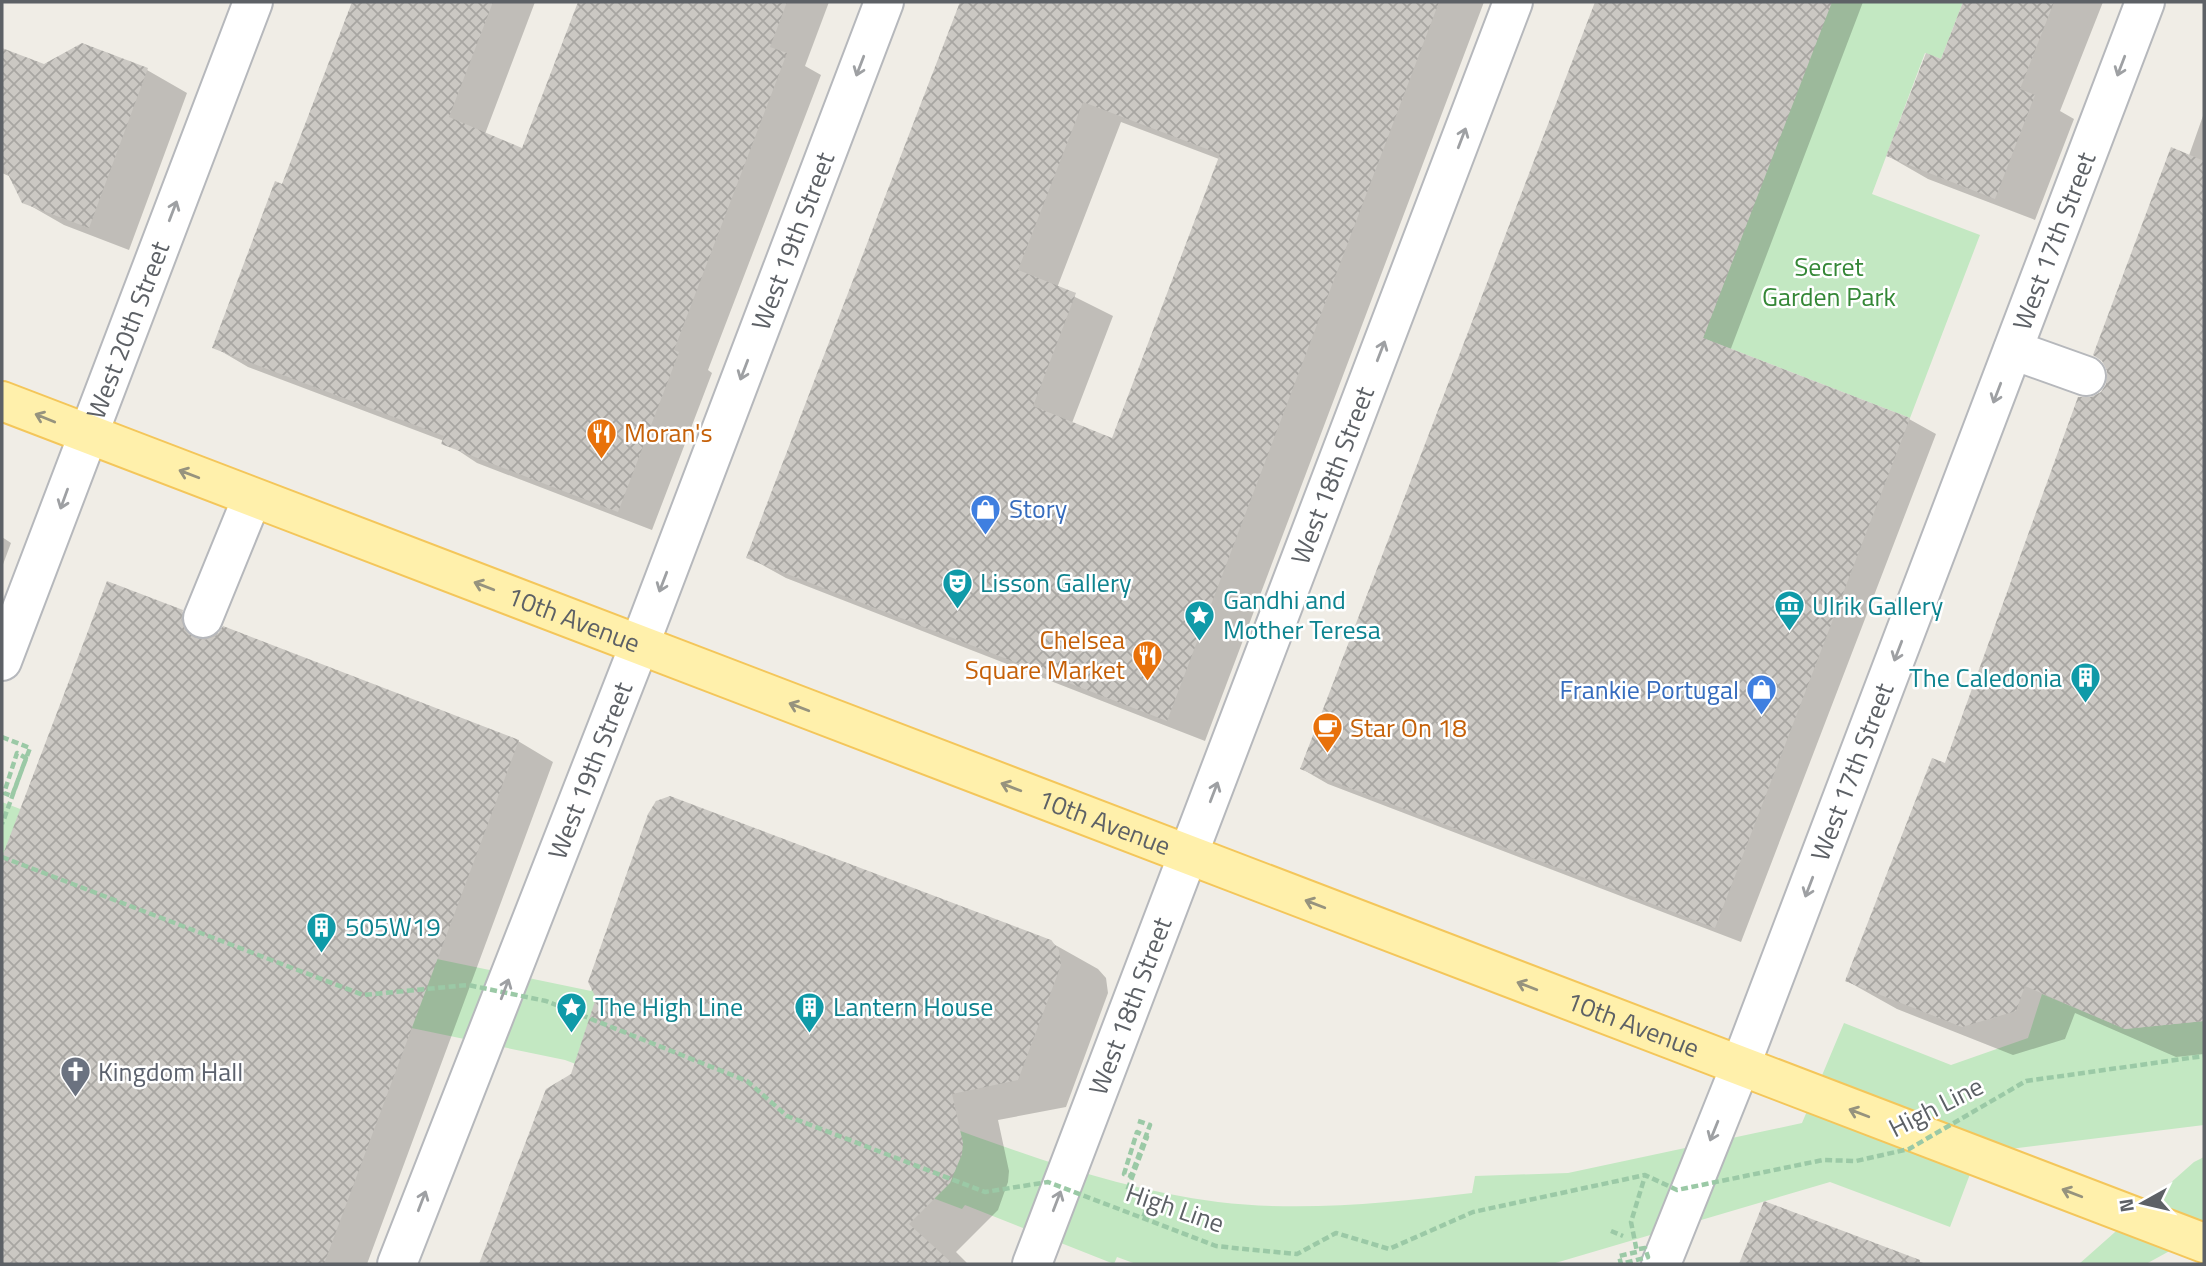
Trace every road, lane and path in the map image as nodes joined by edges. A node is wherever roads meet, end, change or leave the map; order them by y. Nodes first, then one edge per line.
1 (253, 2) edge
2 (884, 2) edge
3 (1513, 2) edge
4 (2145, 2) edge
5 (2013, 350) junction
6 (2086, 376) dead end
7 (2, 401) edge
8 (88, 435) junction
9 (253, 498) junction
10 (204, 618) dead end
11 (639, 646) junction
12 (2, 661) edge
13 (2, 737) edge
14 (2, 824) edge
15 (1189, 856) junction
16 (2, 858) edge
17 (2204, 1056) edge
18 (1740, 1067) junction
19 (1150, 1125) dead end
20 (1646, 1175) junction
21 (1143, 1218) junction
22 (2204, 1243) edge
23 (1646, 1255) edge
24 (397, 1264) edge
25 (1032, 1264) edge

8 -> 1 street, West 20th Street
2 -> 11 street, West 19th Street
15 -> 3 street, West 18th Street
4 -> 5 street, West 17th Street
5 - 6 street
5 -> 18 street, West 17th Street
8 -> 7 main road, 10th Avenue
9 -> 8 main road, 10th Avenue
8 -> 12 street, West 20th Street
9 - 10 street
11 -> 9 main road, 10th Avenue
15 -> 11 main road, 10th Avenue
24 -> 11 street, West 19th Street
13 - 14 path
18 -> 15 main road, 10th Avenue
25 -> 15 street, West 18th Street
16 - 21 path, High Line, bridge
17 - 20 path, High Line, bridge
22 -> 18 main road, 10th Avenue
18 -> 23 street, West 17th Street
19 - 21 path
20 - 21 path, High Line, bridge
20 - 23 path, bridge
23 - 23 path, bridge

